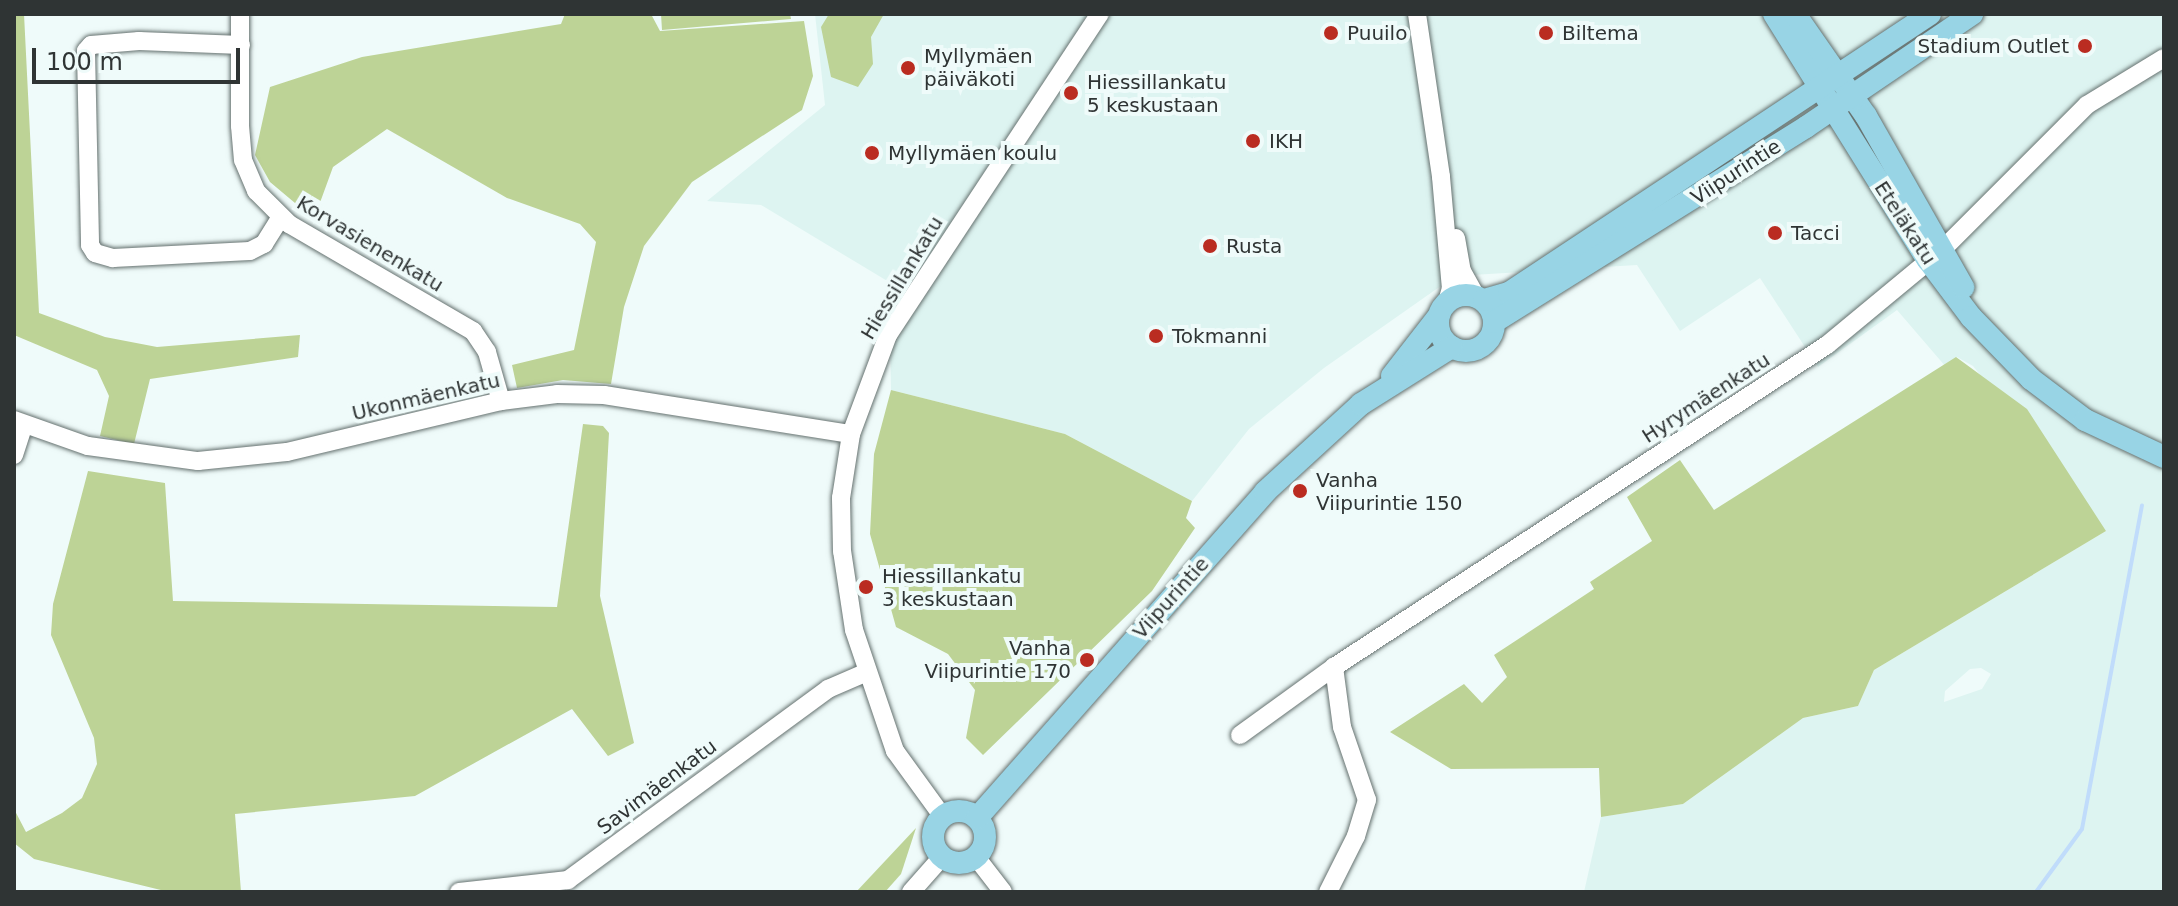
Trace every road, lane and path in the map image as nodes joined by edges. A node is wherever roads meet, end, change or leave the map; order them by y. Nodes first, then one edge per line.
1 (240, 14) edge
2 (1100, 14) edge
3 (1417, 14) edge
4 (1774, 14) edge
5 (1795, 14) edge
6 (1930, 14) edge
7 (1972, 14) edge
8 (241, 45) junction
9 (2164, 58) edge
10 (1830, 82) junction
11 (1843, 102) junction
12 (1441, 177) junction
13 (281, 217) junction
14 (1935, 255) junction
15 (1480, 298) junction
16 (1443, 309) junction
17 (1494, 322) junction
18 (1452, 347) junction
19 (1378, 392) junction
20 (501, 401) junction
21 (19, 423) edge
22 (851, 434) junction
23 (14, 455) edge
24 (2164, 457) edge
25 (1334, 667) junction
26 (865, 673) junction
27 (1240, 735) dead end
28 (943, 817) junction
29 (977, 818) junction
30 (942, 857) junction
31 (976, 857) junction
32 (569, 886) edge
33 (459, 892) edge
34 (911, 892) edge
35 (1003, 892) edge
36 (1328, 892) edge

1 - 8 street, Korvasienenkatu
2 - 22 street, Hiessillankatu
3 - 12 street
4 - 10 main road
5 - 10 main road
6 - 10 main road, Viipurintie
7 - 11 main road, Viipurintie
8 - 13 street, Korvasienenkatu
8 - 13 street
9 - 14 street, Hyrymäenkatu
10 - 11 main road, Eteläkatu
10 - 15 main road, Viipurintie
11 - 14 main road, Eteläkatu
11 - 17 main road, Viipurintie
12 - 15 street
12 - 16 street
13 - 20 street, Korvasienenkatu
14 - 24 main road, Eteläkatu
14 - 25 street, Hyrymäenkatu
15 - 16 main road
15 - 17 main road
16 - 18 main road
16 - 19 main road, Viipurintie
17 - 18 main road
18 - 19 main road, Viipurintie
19 - 29 main road, Viipurintie
20 - 21 street, Ukonmäenkatu
20 - 22 street, Ukonmäenkatu
21 - 23 street
22 - 26 street, Hiessillankatu
25 - 27 street, Hyrymäenkatu
25 - 36 street
26 - 28 street, Hiessillankatu
26 - 32 street, Savimäenkatu
28 - 29 main road
28 - 30 main road
29 - 31 main road
30 - 31 main road
30 - 34 street
31 - 35 street
32 - 33 street, Savimäenkatu

